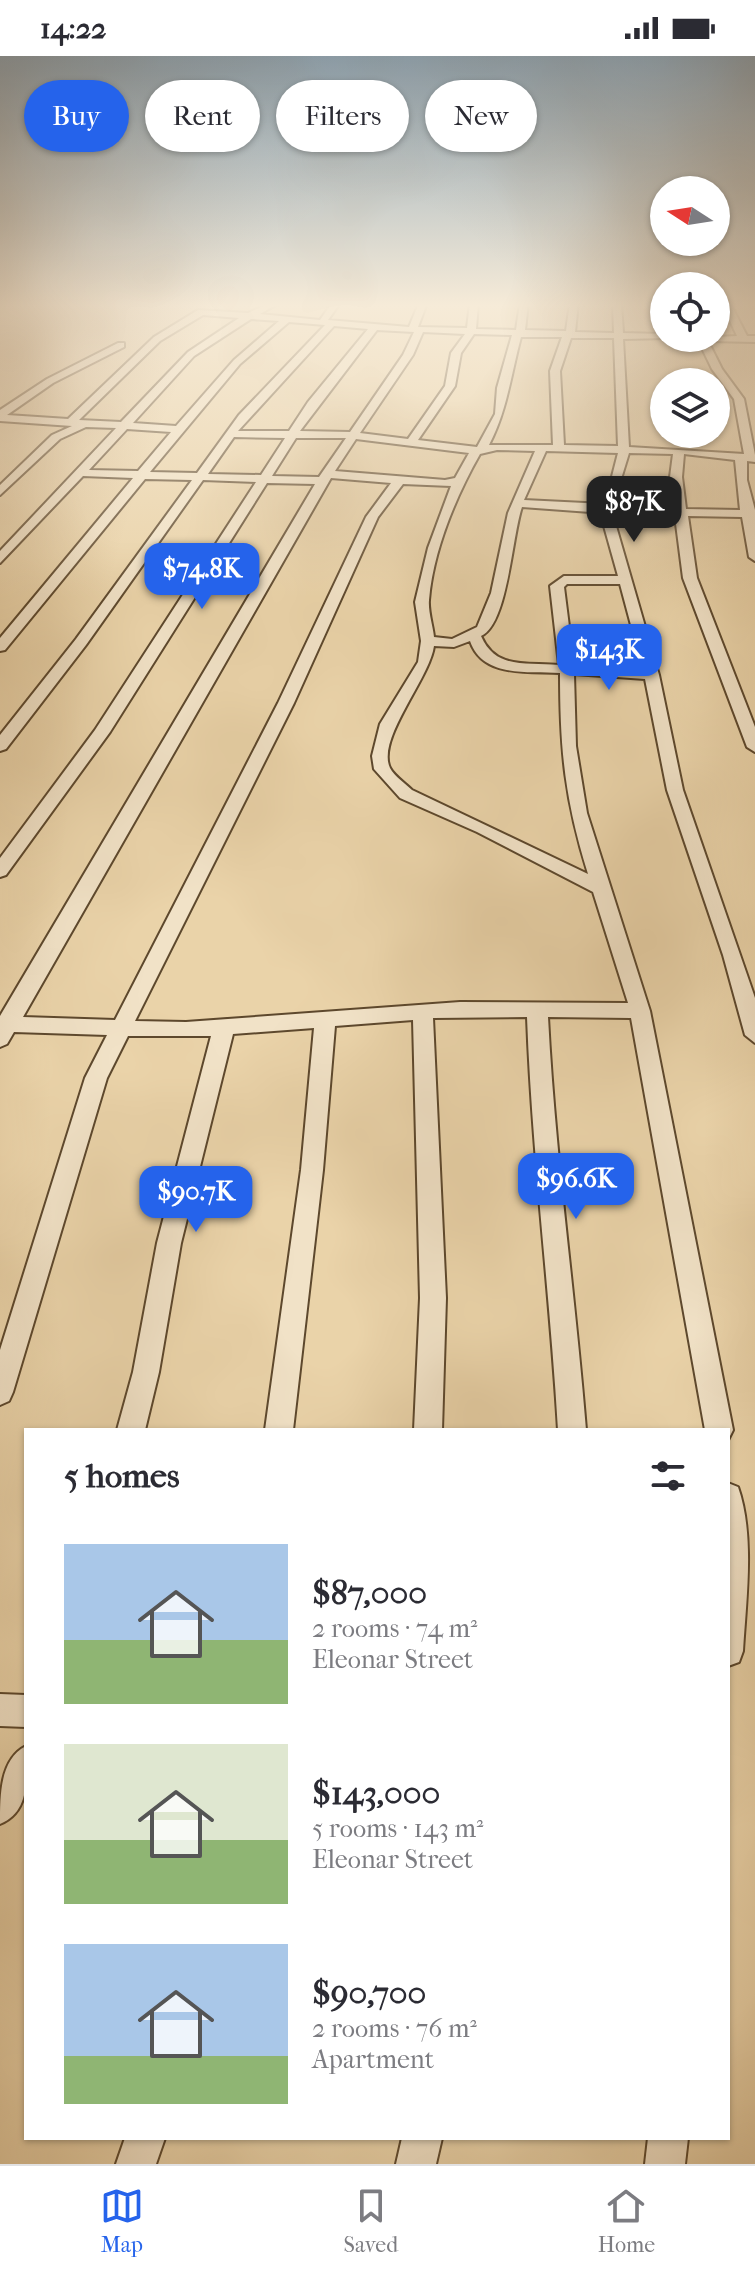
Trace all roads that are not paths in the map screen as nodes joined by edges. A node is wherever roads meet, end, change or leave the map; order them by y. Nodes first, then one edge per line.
1 (21, 401) edge
2 (92, 401) edge
3 (148, 401) edge
4 (202, 401) edge
5 (259, 401) edge
6 (314, 401) edge
7 (376, 401) edge
8 (440, 401) edge
9 (501, 401) edge
10 (557, 401) edge
11 (622, 401) edge
12 (739, 401) edge
13 (0, 417) edge
14 (22, 420) junction
15 (70, 423) junction
16 (86, 424) junction
17 (125, 426) junction
18 (178, 429) junction
19 (6, 432) dead end
20 (293, 433) junction
21 (230, 434) junction
22 (352, 435) junction
23 (412, 441) junction
24 (542, 449) junction
25 (479, 450) junction
26 (559, 450) junction
27 (679, 451) junction
28 (624, 452) junction
29 (749, 458) edge
30 (82, 473) junction
31 (141, 475) junction
32 (200, 477) junction
33 (325, 478) junction
34 (264, 479) junction
35 (459, 480) junction
36 (398, 482) junction
37 (0, 491) edge
38 (518, 503) junction
39 (609, 510) junction
40 (680, 512) junction
41 (751, 513) edge
42 (755, 557) edge
43 (0, 559) edge
44 (625, 580) junction
45 (475, 637) junction
46 (428, 641) junction
47 (0, 647) edge
48 (567, 671) junction
49 (652, 675) junction
50 (0, 746) edge
51 (755, 747) edge
52 (0, 871) edge
53 (601, 888) junction
54 (537, 1010) junction
55 (640, 1011) junction
56 (423, 1012) junction
57 (325, 1020) junction
58 (224, 1027) junction
59 (2, 1029) edge
60 (118, 1029) junction
61 (755, 1035) edge
62 (0, 1392) edge
63 (132, 1428) edge
64 (279, 1428) edge
65 (428, 1428) edge
66 (572, 1428) edge
67 (719, 1428) edge
68 (730, 1517) edge
69 (730, 1610) edge
70 (0, 1710) edge
71 (24, 1711) edge
72 (24, 1765) edge
73 (0, 1807) edge
74 (144, 2140) edge
75 (422, 2140) edge
76 (668, 2140) edge
77 (136, 2164) edge
78 (416, 2164) edge
79 (665, 2164) edge

1 - 13 street
2 - 15 street
3 - 17 street
4 - 18 street
5 - 21 street
6 - 20 street
7 - 22 street
8 - 23 street
9 - 25 street
10 - 26 street
11 - 28 street
12 - 29 street
13 - 14 street
14 - 15 street
14 - 19 street
15 - 16 street
16 - 17 street
16 - 37 street
17 - 18 street
17 - 30 street
18 - 31 street
20 - 21 street
20 - 22 street
20 - 34 street
21 - 32 street
22 - 23 street
22 - 33 street
23 - 25 street
24 - 25 street
24 - 26 street
24 - 38 street
25 - 35 street
26 - 28 street
27 - 28 street
27 - 29 street
27 - 40 street
28 - 39 street
29 - 41 street
30 - 31 street
30 - 43 street
31 - 32 street
31 - 47 street
32 - 34 street
32 - 50 street
33 - 34 street
33 - 36 street
33 - 59 street
34 - 52 street
35 - 36 street
35 - 46 street
36 - 60 street
38 - 39 street
38 - 45 street
39 - 40 street
39 - 44 street
40 - 41 street
40 - 51 street
41 - 42 street
44 - 48 street
44 - 49 street
45 - 46 street
45 - 48 street
46 - 53 street
48 - 49 street
48 - 53 street
49 - 61 street
53 - 55 street
54 - 55 street
54 - 56 street
54 - 66 street
55 - 67 street
56 - 57 street
56 - 65 street
57 - 58 street
57 - 64 street
58 - 60 street
58 - 63 street
59 - 60 street
60 - 62 street
68 - 69 street
70 - 71 street
72 - 73 street
74 - 77 street
75 - 78 street
76 - 79 street

